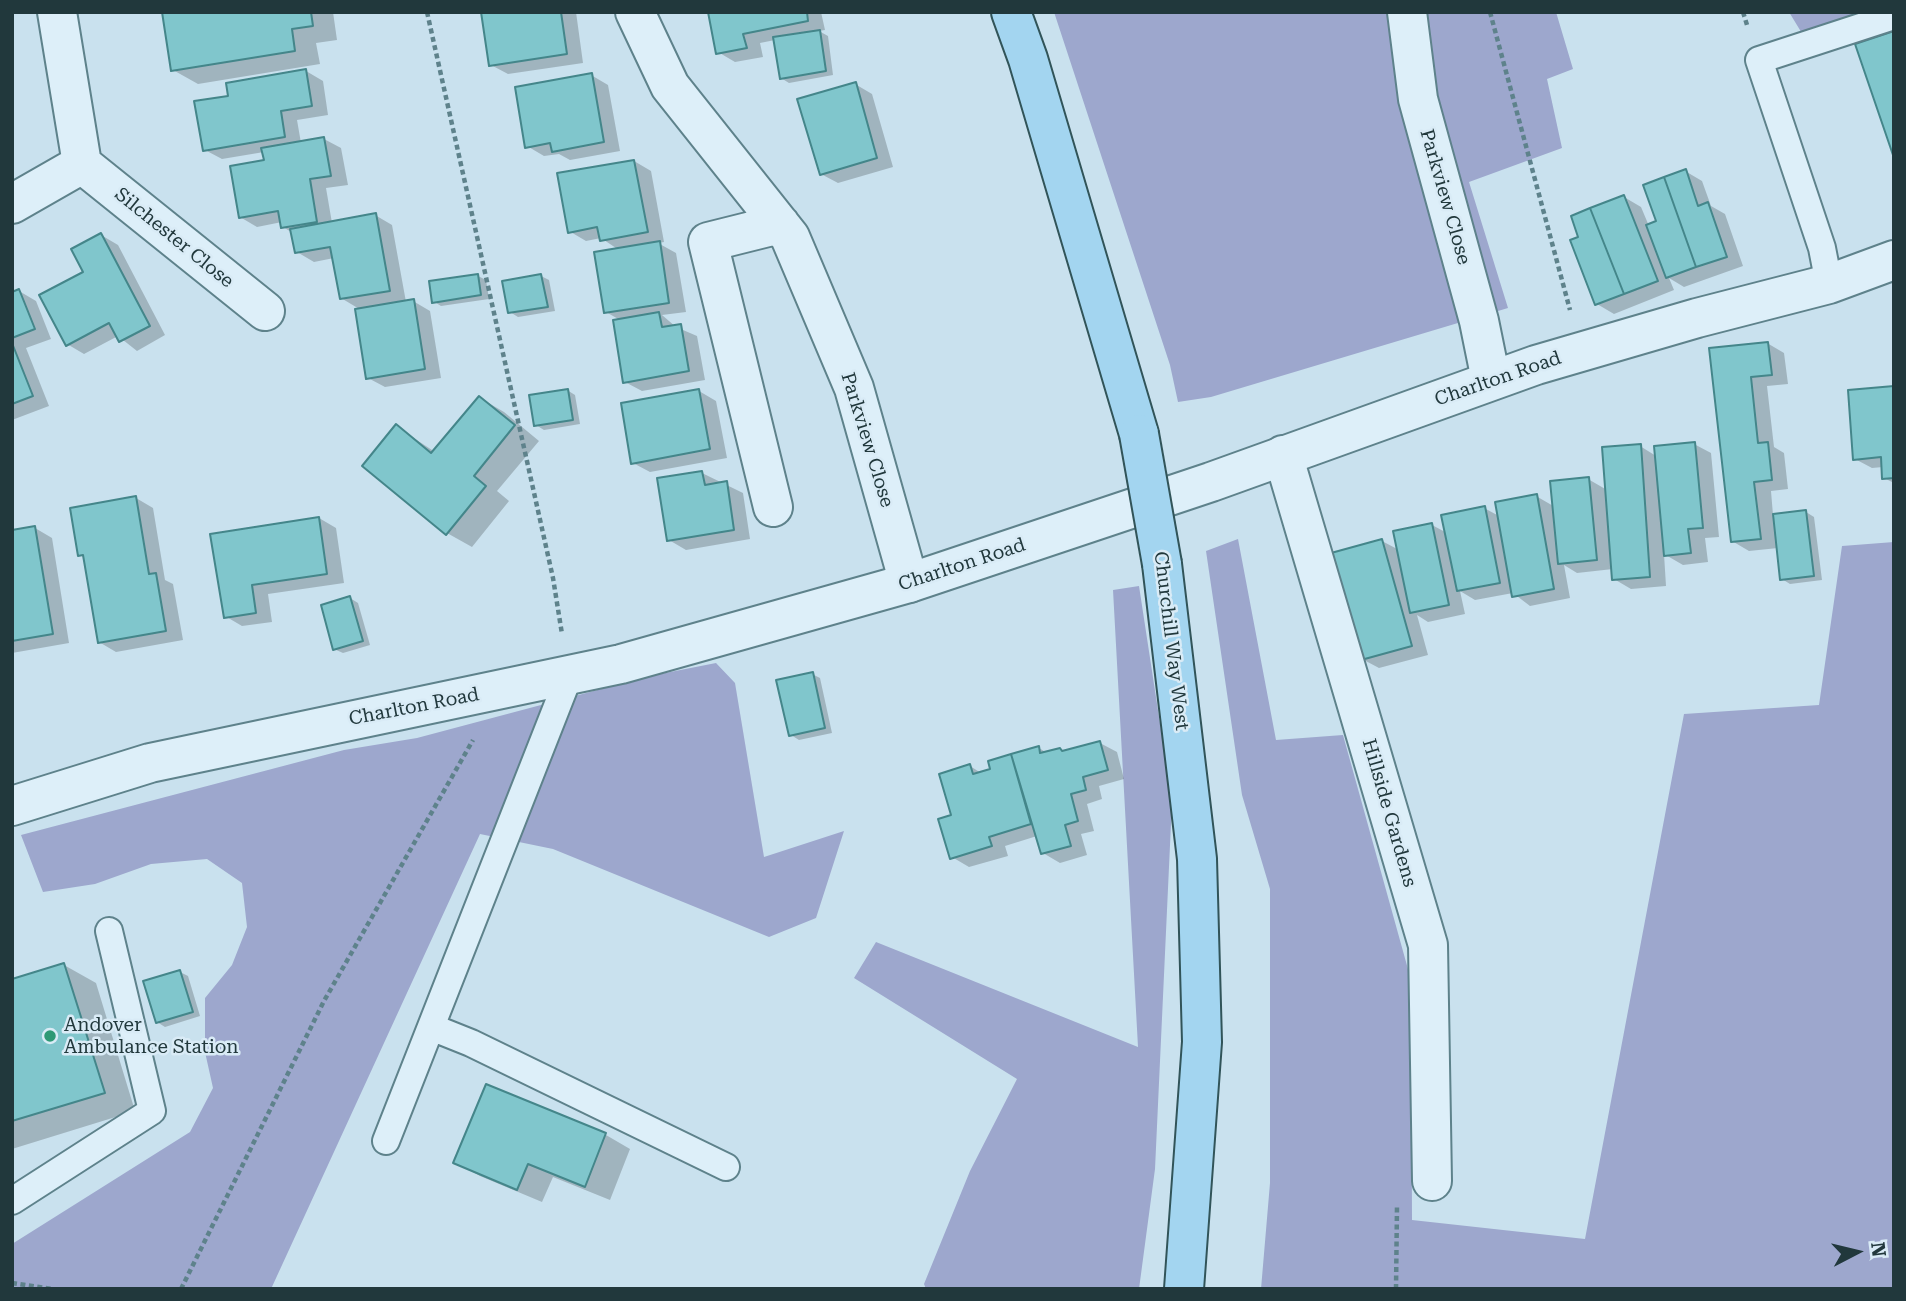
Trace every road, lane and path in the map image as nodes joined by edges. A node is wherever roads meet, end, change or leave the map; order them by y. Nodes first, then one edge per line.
1 (57, 12) edge
2 (427, 12) edge
3 (635, 12) edge
4 (1011, 12) edge
5 (1406, 12) edge
6 (1490, 12) edge
7 (1894, 16) edge
8 (82, 164) junction
9 (12, 204) edge
10 (780, 224) junction
11 (1894, 260) edge
12 (1829, 284) junction
13 (265, 312) dead end
14 (1581, 351) junction
15 (1491, 380) junction
16 (1283, 455) junction
17 (772, 507) dead end
18 (909, 583) junction
19 (562, 638) dead end
20 (569, 676) junction
21 (474, 737) dead end
22 (12, 806) edge
23 (109, 931) dead end
24 (431, 1027) junction
25 (386, 1141) dead end
26 (726, 1167) dead end
27 (1415, 1186) joint
28 (12, 1201) edge
29 (12, 1283) edge
30 (52, 1289) edge
31 (181, 1289) edge
32 (1184, 1289) edge
33 (1396, 1289) edge

1 - 8 street
2 - 19 path
3 - 10 street, Parkview Close
4 - 32 main road, Churchill Way West, bridge
5 - 15 street, Parkview Close
6 - 14 path
7 - 12 lane
8 - 9 street
8 - 13 street, Silchester Close
10 - 17 street
10 - 18 street, Parkview Close
11 - 12 street, Charlton Road
12 - 14 street, Charlton Road
14 - 15 street, Charlton Road
15 - 16 street, Charlton Road
16 - 18 street, Charlton Road
16 - 27 street, Hillside Gardens
18 - 20 street, Charlton Road
20 - 22 street, Charlton Road
20 - 24 lane
21 - 31 path
23 - 28 lane
24 - 25 lane
24 - 26 lane
27 - 33 path
29 - 30 path

